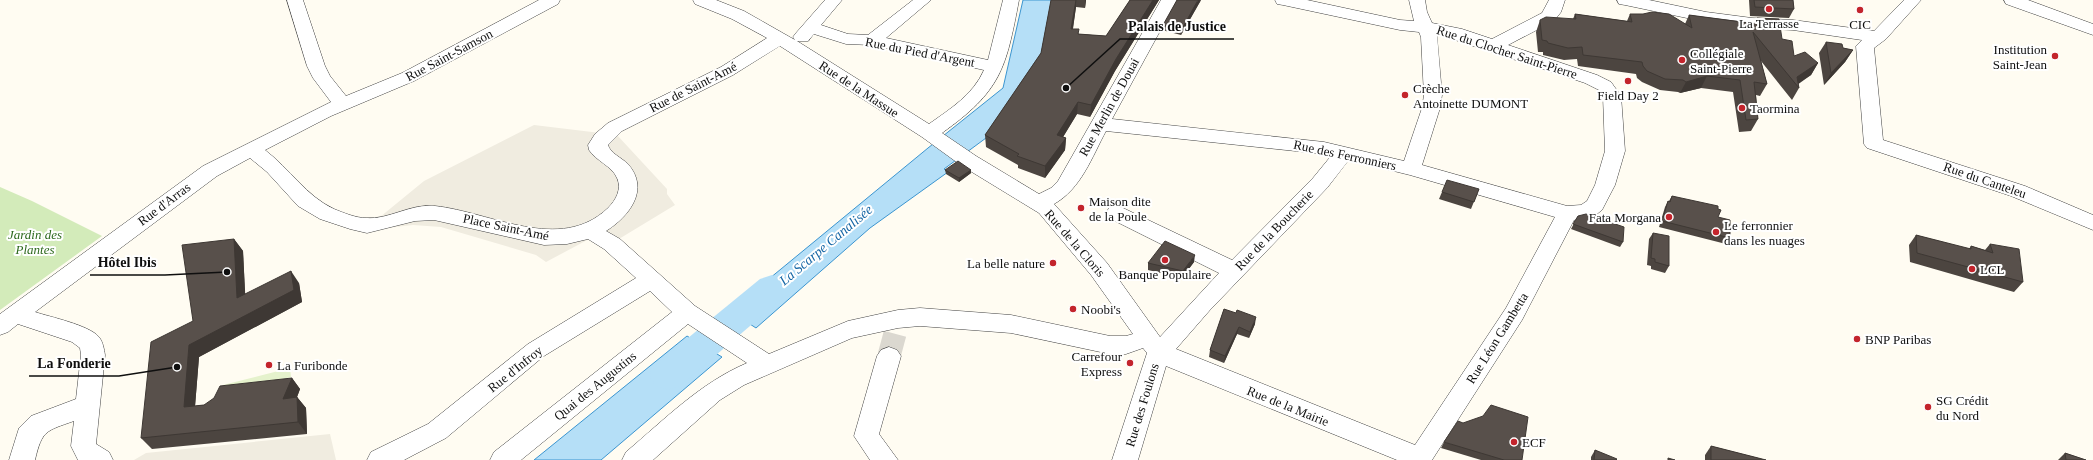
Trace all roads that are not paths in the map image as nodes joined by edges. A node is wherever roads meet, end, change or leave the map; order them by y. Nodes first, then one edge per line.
1 (295, 0) edge
2 (552, 0) edge
3 (701, 0) edge
4 (834, 0) edge
5 (924, 0) edge
6 (1011, 0) edge
7 (1169, 0) edge
8 (1283, 0) edge
9 (1417, 0) edge
10 (1557, 0) edge
11 (1626, 0) edge
12 (1913, 0) edge
13 (2012, 0) edge
14 (812, 28) junction
15 (1427, 28) junction
16 (2093, 30) edge
17 (1876, 37) junction
18 (846, 39) junction
19 (872, 40) junction
20 (785, 42) junction
21 (1492, 46) junction
22 (809, 57) junction
23 (994, 67) junction
24 (1609, 91) joint
25 (342, 104) junction
26 (1099, 124) junction
27 (606, 135) joint
28 (933, 137) junction
29 (251, 148) junction
30 (1344, 153) junction
31 (969, 161) joint
32 (1410, 170) junction
33 (1040, 203) junction
34 (1116, 213) dead end
35 (1577, 213) junction
36 (2093, 223) edge
37 (590, 231) junction
38 (1235, 271) junction
39 (652, 279) junction
40 (697, 319) junction
41 (8, 321) edge
42 (1153, 344) junction
43 (889, 356) tunnel mouth
44 (767, 364) junction
45 (87, 405) junction
46 (1419, 459) edge
47 (22, 460) edge
48 (100, 460) edge
49 (380, 460) edge
50 (502, 460) edge
51 (635, 460) edge
52 (885, 460) edge
53 (1125, 460) edge

1 - 25 street
2 - 25 street, Rue Saint-Samson
3 - 20 street, Rue de la Massue
4 - 14 street, Rue de Saint-Amé
5 - 19 street
6 - 23 street
7 - 26 street, Rue Merlin de Douai
8 - 15 street, Rue du Clocher Saint-Pierre
9 - 15 street
10 - 21 street
11 - 17 street
12 - 17 street
13 - 16 street
14 - 18 street
14 - 20 street, Rue de Saint-Amé
15 - 21 street, Rue du Clocher Saint-Pierre
15 - 32 street
17 - 36 street, Rue du Canteleu
18 - 19 street, Rue du Pied d'Argent
18 - 22 street
19 - 23 street, Rue du Pied d'Argent
20 - 22 street, Rue de la Massue
20 - 27 street, Rue de Saint-Amé
21 - 24 street, Rue du Clocher Saint-Pierre
22 - 28 street, Rue de la Massue
23 - 28 street
24 - 35 street, Rue Léon Gambetta
25 - 29 street, Rue d'Arras
26 - 30 street, Rue des Ferronniers
26 - 33 street, Rue Merlin de Douai
27 - 37 street, Place Saint-Amé
28 - 31 street, Rue de la Massue
29 - 37 street, Place Saint-Amé
29 - 41 street, Rue d'Arras
30 - 32 street, Rue des Ferronniers
30 - 38 street, Rue de la Boucherie
31 - 33 street, Rue de la Cloris
32 - 35 street, Rue des Ferronniers
33 - 42 street, Rue de la Cloris
34 - 38 street
35 - 46 street, Rue Léon Gambetta
37 - 39 street
38 - 42 street, Rue de la Boucherie
39 - 40 street
39 - 49 street, Rue d'Infroy
40 - 44 street
40 - 50 street, Quai des Augustins
41 - 45 street
42 - 44 street
42 - 46 street, Rue de la Mairie
42 - 53 street, Rue des Foulons
43 - 52 street
44 - 51 street
45 - 47 street
45 - 48 street

